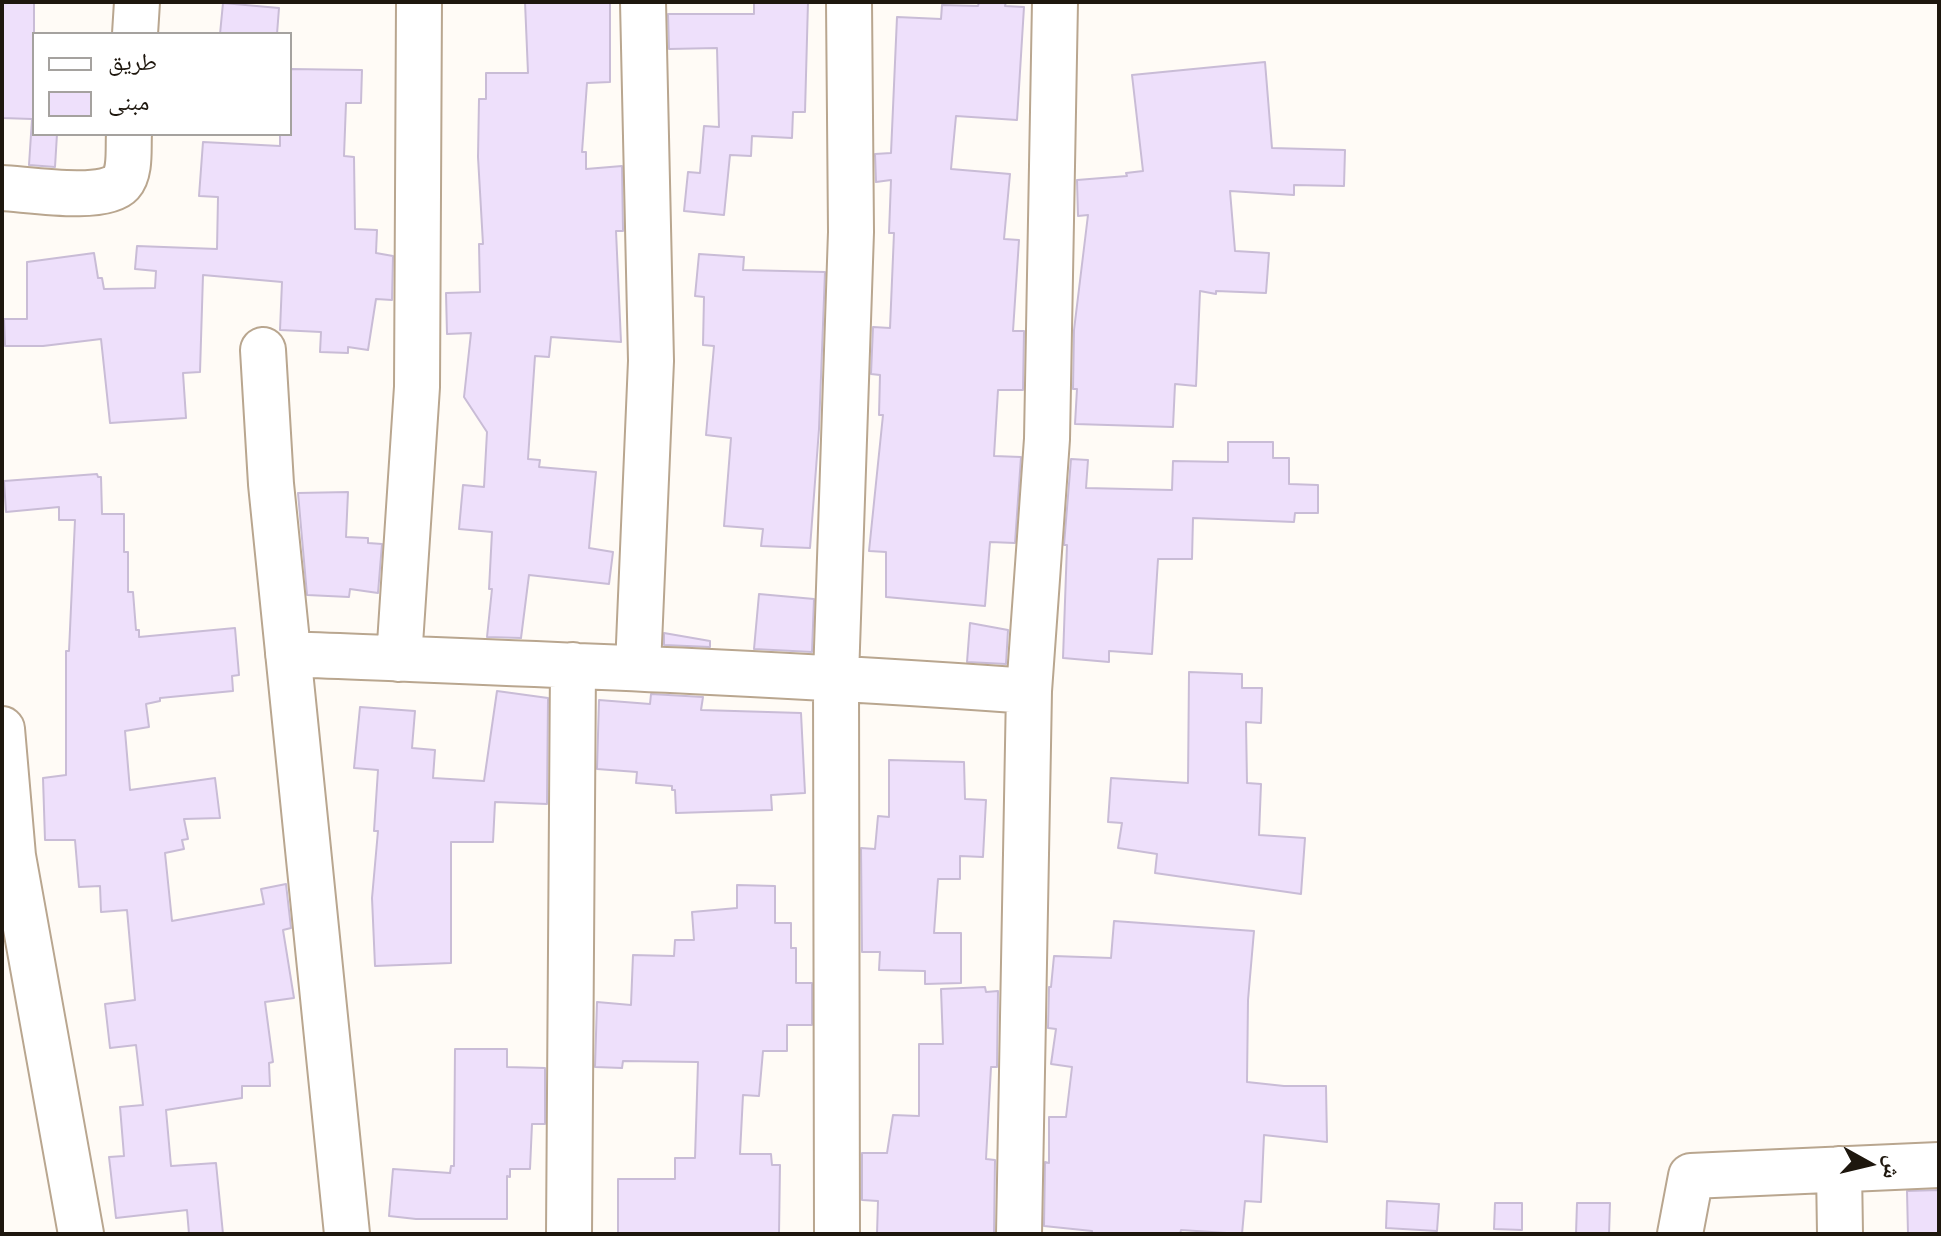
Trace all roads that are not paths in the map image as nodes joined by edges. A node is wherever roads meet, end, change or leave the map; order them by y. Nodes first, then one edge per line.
1 (137, 2) edge
2 (419, 2) edge
3 (643, 2) edge
4 (849, 2) edge
5 (1055, 2) edge
6 (135, 32) edge
7 (129, 136) edge
8 (2, 188) edge
9 (263, 350) dead end
10 (288, 654) junction
11 (399, 659) junction
12 (573, 665) junction
13 (638, 667) junction
14 (836, 677) junction
15 (1029, 691) junction
16 (2, 729) edge
17 (1939, 1165) edge
18 (1839, 1169) junction
19 (81, 1234) edge
20 (347, 1234) edge
21 (569, 1234) edge
22 (837, 1234) edge
23 (1019, 1234) edge
24 (1680, 1234) edge
25 (1840, 1234) edge

1 - 6 street
2 - 11 street
3 - 13 street
4 - 14 street
5 - 15 street
7 - 8 street
9 - 10 street
10 - 11 street
10 - 20 street
11 - 12 street
12 - 13 street
12 - 21 street
13 - 14 street
14 - 15 street
14 - 22 street
15 - 23 street
16 - 19 street
17 - 18 street
18 - 24 street
18 - 25 street

